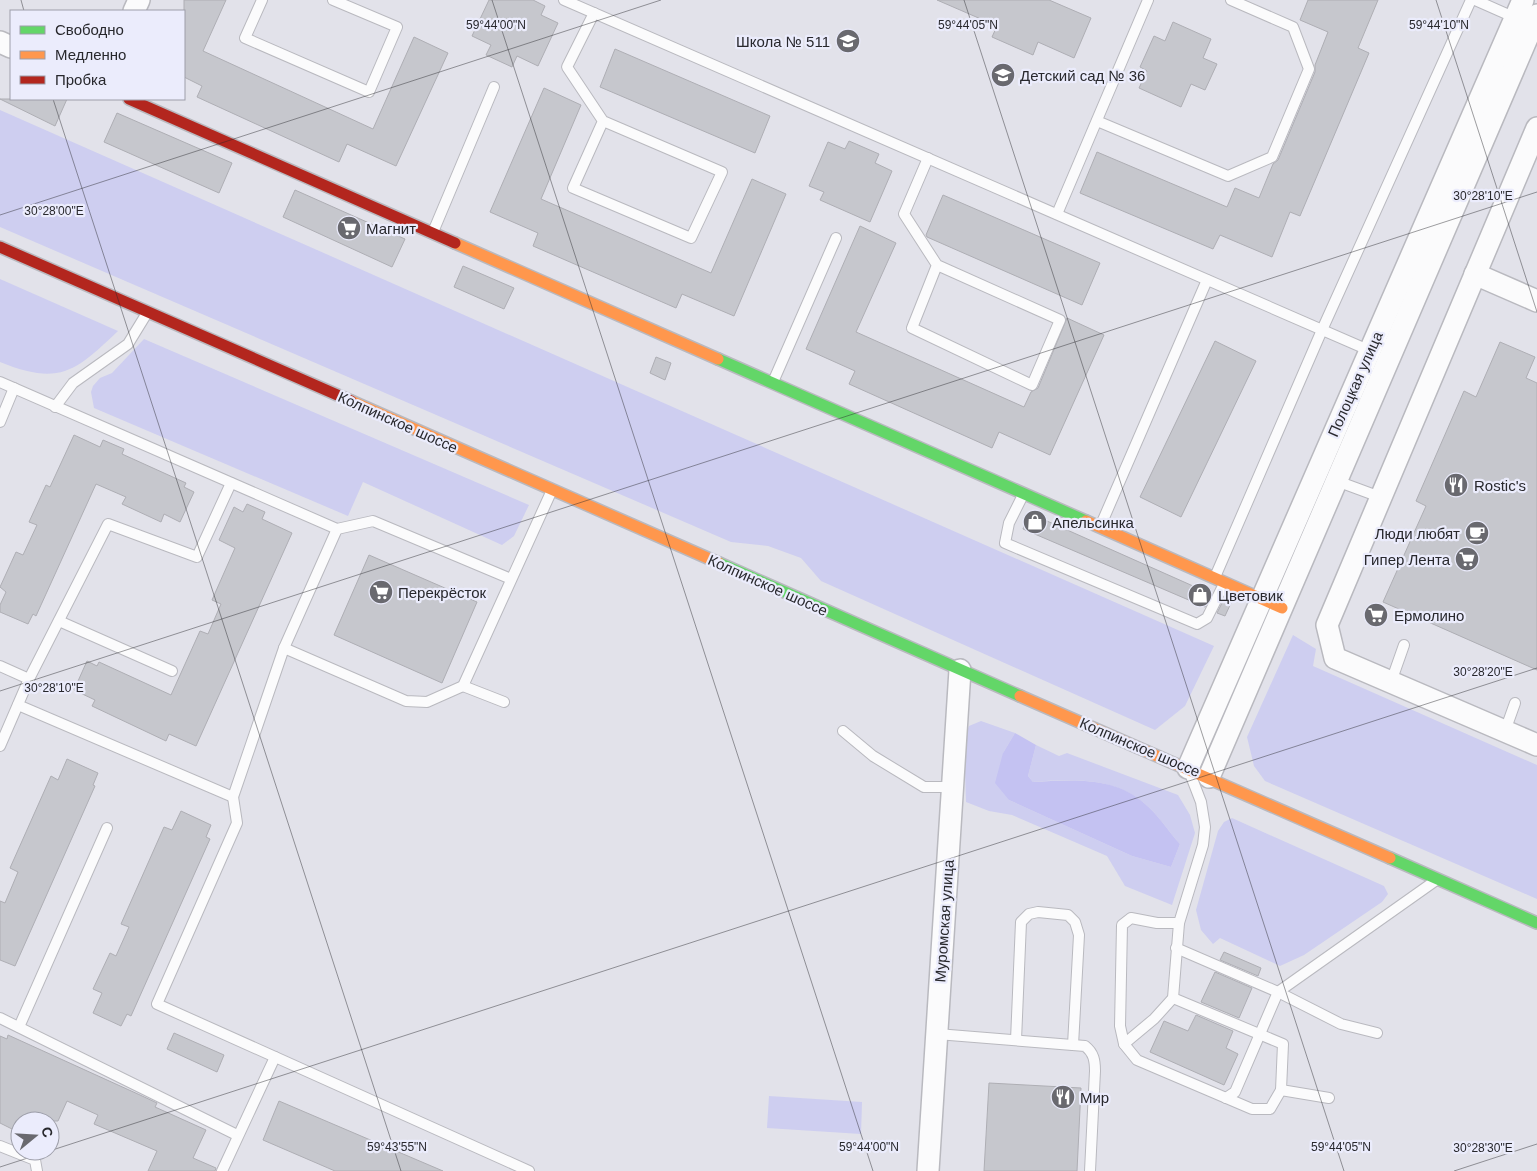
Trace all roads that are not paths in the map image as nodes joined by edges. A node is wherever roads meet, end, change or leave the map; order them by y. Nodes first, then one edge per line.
1 (262, 0) edge
2 (333, 0) edge
3 (564, 0) edge
4 (1148, 0) edge
5 (1231, 0) edge
6 (1471, 0) edge
7 (1475, 0) edge
8 (594, 13) junction
9 (1527, 14) edge
10 (494, 87) dead end
11 (130, 100) edge
12 (603, 121) junction
13 (1097, 121) junction
14 (1537, 128) edge
15 (928, 158) junction
16 (1057, 214) junction
17 (432, 233) junction
18 (836, 238) dead end
19 (0, 247) edge
20 (937, 265) junction
21 (1475, 274) junction
22 (1206, 280) junction
23 (1537, 301) edge
24 (148, 312) junction
25 (1322, 330) junction
26 (1370, 351) junction
27 (1389, 359) junction
28 (0, 382) edge
29 (772, 383) junction
30 (14, 388) junction
31 (55, 407) junction
32 (0, 422) edge
33 (1316, 473) junction
34 (1336, 481) junction
35 (231, 483) junction
36 (552, 490) junction
37 (1023, 494) junction
38 (1380, 496) junction
39 (1100, 528) junction
40 (337, 529) junction
41 (512, 579) junction
42 (1220, 581) junction
43 (1262, 600) junction
44 (1282, 608) junction
45 (59, 621) junction
46 (1404, 645) dead end
47 (284, 648) junction
48 (0, 666) edge
49 (960, 670) junction
50 (172, 671) dead end
51 (29, 679) junction
52 (1391, 682) junction
53 (463, 686) junction
54 (504, 702) dead end
55 (1515, 703) dead end
56 (18, 705) junction
57 (843, 730) dead end
58 (1504, 731) junction
59 (1537, 745) edge
60 (0, 746) edge
61 (1188, 768) junction
62 (1209, 777) junction
63 (952, 787) junction
64 (233, 797) junction
65 (107, 828) dead end
66 (1436, 880) junction
67 (1180, 922) junction
68 (1537, 923) edge
69 (1176, 948) junction
70 (1278, 992) junction
71 (1173, 998) junction
72 (0, 1018) edge
73 (19, 1027) junction
74 (937, 1034) junction
75 (1377, 1034) dead end
76 (1260, 1035) junction
77 (1016, 1040) junction
78 (1124, 1044) junction
79 (1073, 1045) junction
80 (275, 1057) junction
81 (1281, 1090) junction
82 (1226, 1098) junction
83 (1329, 1098) dead end
84 (237, 1135) junction
85 (0, 1146) edge
86 (36, 1171) edge
87 (222, 1171) edge
88 (529, 1171) edge
89 (928, 1171) edge
90 (1090, 1171) edge

1 - 2 lane
3 - 8 lane
4 - 13 lane
5 - 13 lane
6 - 25 lane
7 - 9 lane
8 - 12 lane
8 - 15 lane
9 - 26 street, Полоцкая улица
9 - 27 street, Полоцкая улица
10 - 17 lane
11 - 17 main road
12 - 12 lane
13 - 16 lane
14 - 21 street
15 - 16 lane
15 - 20 lane
16 - 22 lane
17 - 29 main road
18 - 29 lane
19 - 24 main road, Колпинское шоссе
20 - 20 lane
21 - 23 street
21 - 38 street
22 - 25 lane
22 - 39 lane
24 - 31 lane
24 - 36 main road, Колпинское шоссе
25 - 26 lane
25 - 42 lane
26 - 27 lane
26 - 33 street, Полоцкая улица
27 - 34 street, Полоцкая улица
28 - 30 lane
29 - 37 main road
30 - 31 lane
30 - 32 lane
31 - 35 lane
33 - 34 lane
33 - 43 street, Полоцкая улица
34 - 38 lane
34 - 44 street, Полоцкая улица
35 - 40 lane
35 - 45 lane
36 - 41 lane
36 - 49 main road, Колпинское шоссе
37 - 39 main road
37 - 42 lane
38 - 52 street
39 - 42 main road
40 - 41 lane
40 - 47 lane
41 - 53 lane
42 - 43 main road
43 - 44 main road
43 - 61 street, Полоцкая улица
44 - 62 street, Полоцкая улица
45 - 50 lane
45 - 51 lane
46 - 52 lane
47 - 53 lane
47 - 64 lane
48 - 51 lane
49 - 61 main road, Колпинское шоссе
49 - 63 street, Муромская улица
51 - 56 lane
52 - 58 street
53 - 54 lane
55 - 58 lane
56 - 60 lane
56 - 64 lane
57 - 63 lane
58 - 59 street
61 - 62 main road, Колпинское шоссе
61 - 67 lane
62 - 66 main road, Колпинское шоссе
63 - 74 street, Муромская улица
64 - 80 lane
65 - 73 lane
66 - 68 main road, Колпинское шоссе
66 - 70 lane
67 - 69 lane
67 - 78 lane
69 - 70 lane
69 - 71 lane
70 - 75 lane
70 - 76 lane
71 - 76 lane
71 - 78 lane
72 - 73 lane
73 - 84 lane
74 - 77 lane
74 - 89 street, Муромская улица
76 - 81 lane
76 - 82 lane
77 - 79 lane
77 - 79 lane
78 - 82 lane
79 - 90 lane
80 - 84 lane
80 - 88 lane
81 - 82 lane
81 - 83 lane
84 - 87 lane
85 - 86 lane

